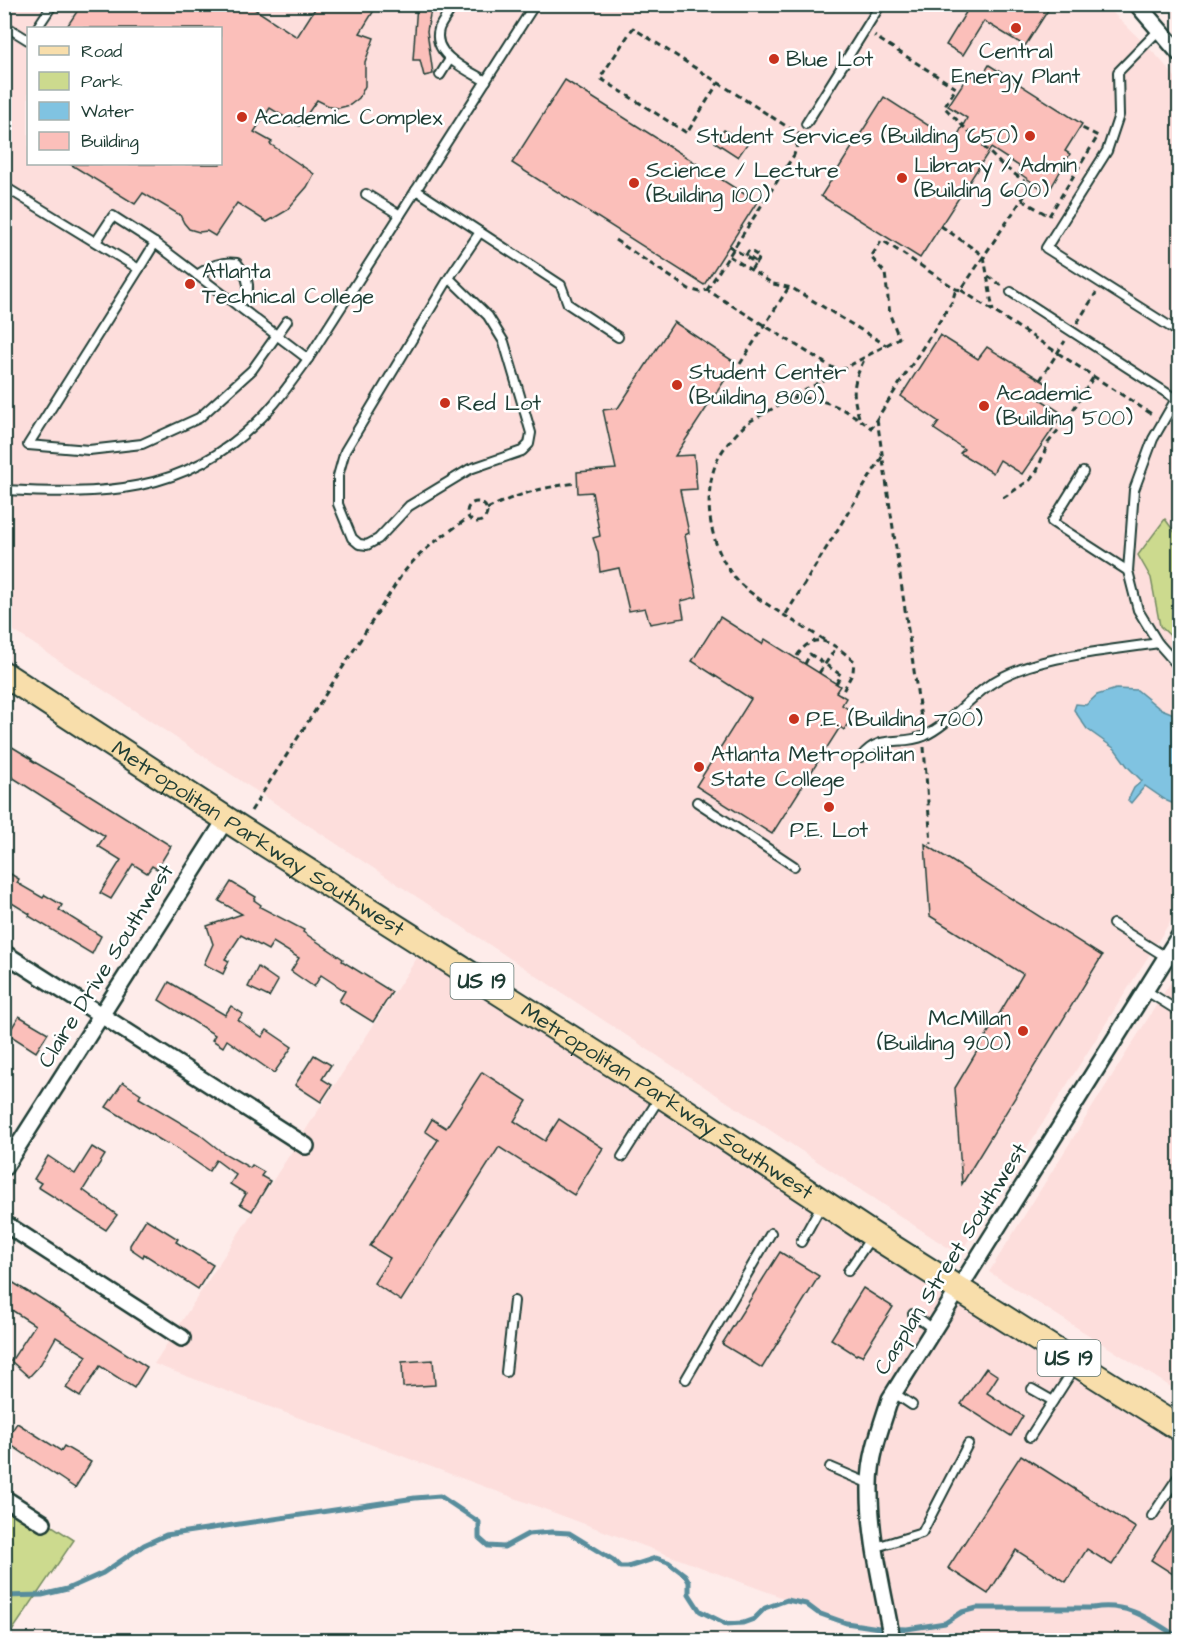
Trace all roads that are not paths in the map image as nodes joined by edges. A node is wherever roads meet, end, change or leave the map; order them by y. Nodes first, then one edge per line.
1 (53, 4) edge
2 (454, 4) edge
3 (535, 4) edge
4 (881, 4) edge
5 (1137, 4) edge
6 (4, 25) edge
7 (38, 27) edge
8 (1159, 30) junction
9 (27, 39) edge
10 (1179, 54) edge
11 (450, 59) junction
12 (440, 75) dead end
13 (486, 81) junction
14 (806, 124) dead end
15 (10, 190) dead end
16 (416, 190) junction
17 (366, 194) dead end
18 (400, 215) junction
19 (480, 232) junction
20 (96, 242) junction
21 (155, 243) junction
22 (139, 269) junction
23 (197, 275) junction
24 (449, 278) junction
25 (1011, 292) road end
26 (238, 306) junction
27 (287, 321) dead end
28 (1179, 333) edge
29 (278, 336) junction
30 (618, 337) dead end
31 (308, 359) junction
32 (1178, 397) edge
33 (1083, 472) dead end
34 (4, 490) edge
35 (1128, 571) junction
36 (1158, 643) junction
37 (1179, 669) edge
38 (4, 674) edge
39 (861, 757) dead end
40 (697, 802) dead end
41 (233, 824) junction
42 (794, 866) dead end
43 (1113, 924) dead end
44 (1179, 935) edge
45 (4, 953) edge
46 (1166, 957) junction
47 (1145, 990) junction
48 (1179, 1012) edge
49 (102, 1015) junction
50 (661, 1095) junction
51 (306, 1146) dead end
52 (622, 1157) dead end
53 (4, 1168) edge
54 (824, 1201) junction
55 (4, 1223) edge
56 (771, 1233) dead end
57 (873, 1235) junction
58 (801, 1242) dead end
59 (848, 1271) dead end
60 (959, 1288) junction
61 (514, 1301) dead end
62 (913, 1314) dead end
63 (933, 1329) junction
64 (182, 1338) dead end
65 (1077, 1363) junction
66 (506, 1372) dead end
67 (686, 1379) dead end
68 (1032, 1389) dead end
69 (894, 1393) junction
70 (1053, 1401) junction
71 (912, 1405) dead end
72 (1179, 1429) edge
73 (1030, 1437) dead end
74 (968, 1444) dead end
75 (830, 1467) dead end
76 (1179, 1475) edge
77 (870, 1484) junction
78 (4, 1498) edge
79 (1152, 1516) dead end
80 (43, 1523) dead end
81 (876, 1547) junction
82 (892, 1641) edge

1 - 7 lane
2 - 11 lane
3 - 13 lane
4 - 14 lane
5 - 8 street
6 - 9 lane
8 - 10 street
8 - 28 lane
11 - 12 lane
11 - 13 lane
13 - 16 lane
15 - 20 lane
16 - 18 lane
16 - 19 lane
17 - 18 lane
18 - 31 lane
19 - 24 lane
19 - 30 lane
20 - 21 lane
20 - 22 lane
21 - 22 lane
21 - 23 lane
22 - 29 lane
23 - 26 lane
23 - 26 lane
24 - 24 lane
25 - 32 lane
26 - 29 lane
27 - 29 lane
29 - 31 lane
31 - 34 lane
32 - 35 lane
33 - 35 lane
35 - 36 lane
36 - 37 lane
36 - 39 lane
38 - 41 main road, Metropolitan Parkway Southwest / US 19
40 - 42 lane
41 - 49 street, Claire Drive Southwest
41 - 50 main road, Metropolitan Parkway Southwest / US 19
43 - 46 lane
44 - 46 street, Casplan Street Southwest
45 - 49 street
46 - 47 street, Casplan Street Southwest
47 - 48 lane
47 - 60 street, Casplan Street Southwest
49 - 51 street
49 - 53 street, Claire Drive Southwest
50 - 52 lane
50 - 54 main road, Metropolitan Parkway Southwest / US 19
54 - 57 main road, Metropolitan Parkway Southwest / US 19
54 - 58 lane
55 - 64 street
56 - 67 lane
57 - 59 lane
57 - 60 main road, Metropolitan Parkway Southwest / US 19
60 - 63 street, Casplan Street Southwest
60 - 65 main road, Metropolitan Parkway Southwest / US 19
61 - 66 lane
62 - 63 lane
63 - 69 street, Casplan Street Southwest
65 - 70 lane
65 - 72 main road, Metropolitan Parkway Southwest / US 19
68 - 70 lane
69 - 71 lane
69 - 77 street, Casplan Street Southwest
70 - 73 lane
74 - 81 lane
75 - 77 lane
76 - 79 lane
77 - 81 street, Casplan Street Southwest
78 - 80 street
81 - 82 street, Casplan Street Southwest

